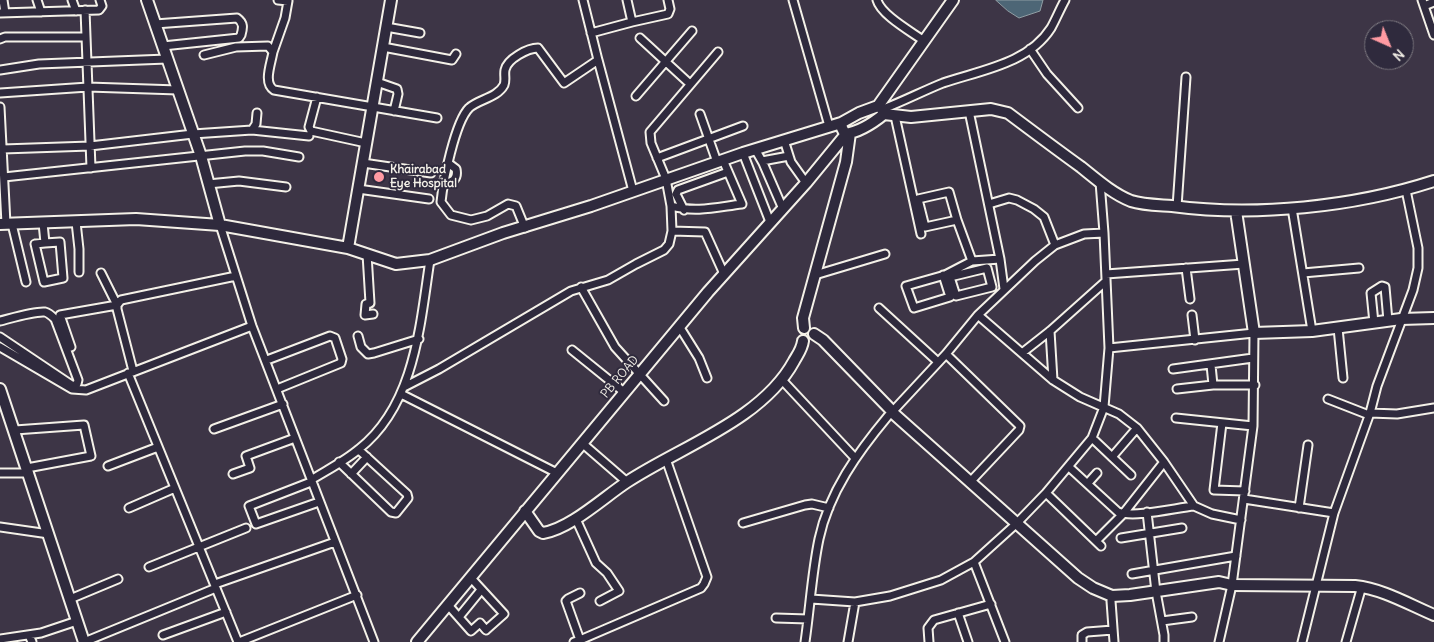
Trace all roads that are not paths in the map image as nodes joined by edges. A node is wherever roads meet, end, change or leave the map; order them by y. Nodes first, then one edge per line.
1 (3, 0) edge
2 (38, 0) edge
3 (72, 0) edge
4 (100, 0) edge
5 (147, 0) edge
6 (278, 0) edge
7 (387, 0) edge
8 (391, 0) edge
9 (584, 0) edge
10 (627, 0) edge
11 (668, 0) edge
12 (793, 0) edge
13 (877, 0) edge
14 (953, 0) edge
15 (1065, 0) edge
16 (1434, 2) edge
17 (1423, 3) edge
18 (85, 10) junction
19 (76, 11) junction
20 (41, 12) junction
21 (2, 13) edge
22 (632, 22) junction
23 (155, 24) junction
24 (386, 27) junction
25 (692, 31) dead end
26 (420, 32) dead end
27 (592, 33) junction
28 (1434, 35) edge
29 (86, 37) junction
30 (640, 38) dead end
31 (0, 39) edge
32 (924, 41) junction
33 (163, 46) junction
34 (383, 47) junction
35 (1030, 49) junction
36 (273, 52) junction
37 (718, 52) dead end
38 (456, 54) dead end
39 (204, 55) dead end
40 (167, 59) junction
41 (598, 60) junction
42 (87, 62) junction
43 (665, 62) junction
44 (0, 70) edge
45 (1186, 77) dead end
46 (377, 82) junction
47 (690, 84) junction
48 (88, 87) junction
49 (178, 90) junction
50 (0, 94) edge
51 (636, 96) dead end
52 (317, 98) junction
53 (0, 107) edge
54 (372, 108) junction
55 (1078, 108) dead end
56 (394, 111) junction
57 (885, 111) junction
58 (969, 111) junction
59 (257, 113) dead end
60 (700, 114) dead end
61 (437, 118) dead end
62 (841, 123) junction
63 (743, 126) dead end
64 (830, 126) junction
65 (252, 130) junction
66 (849, 133) junction
67 (193, 134) junction
68 (309, 136) dead end
69 (708, 140) junction
70 (784, 140) junction
71 (366, 143) junction
72 (90, 146) junction
73 (2, 149) junction
74 (755, 149) junction
75 (743, 152) junction
76 (201, 156) junction
77 (789, 156) junction
78 (299, 157) dead end
79 (657, 158) junction
80 (762, 160) junction
81 (720, 161) junction
82 (363, 163) junction
83 (448, 163) junction
84 (91, 168) junction
85 (728, 172) junction
86 (431, 173) dead end
87 (4, 177) junction
88 (666, 179) junction
89 (1434, 181) edge
90 (443, 182) junction
91 (1100, 182) junction
92 (806, 183) junction
93 (208, 184) junction
94 (286, 187) dead end
95 (358, 189) junction
96 (1406, 190) junction
97 (632, 191) junction
98 (429, 199) dead end
99 (989, 204) junction
100 (671, 206) junction
101 (1178, 207) junction
102 (1292, 208) junction
103 (783, 209) junction
104 (684, 210) junction
105 (1236, 211) junction
106 (957, 220) junction
107 (76, 222) junction
108 (770, 222) junction
109 (43, 223) junction
110 (6, 224) edge
111 (220, 225) junction
112 (525, 228) junction
113 (672, 231) junction
114 (1104, 233) junction
115 (921, 234) dead end
116 (45, 243) junction
117 (1055, 246) junction
118 (348, 248) junction
119 (367, 254) junction
120 (885, 254) dead end
121 (430, 260) junction
122 (972, 260) junction
123 (1001, 262) junction
124 (1244, 264) junction
125 (987, 268) junction
126 (1186, 268) junction
127 (1359, 268) dead end
128 (79, 272) dead end
129 (101, 273) dead end
130 (1303, 273) junction
131 (724, 274) junction
132 (815, 275) junction
133 (943, 275) junction
134 (236, 276) junction
135 (1106, 278) junction
136 (26, 282) dead end
137 (581, 287) junction
138 (1004, 289) junction
139 (1190, 299) dead end
140 (117, 305) junction
141 (879, 308) dead end
142 (373, 314) dead end
143 (978, 315) junction
144 (1192, 315) dead end
145 (1434, 318) edge
146 (1402, 319) junction
147 (1388, 320) junction
148 (0, 321) edge
149 (1374, 322) junction
150 (252, 326) junction
151 (679, 326) junction
152 (1338, 328) junction
153 (1050, 331) junction
154 (1312, 331) junction
155 (1254, 333) junction
156 (358, 336) dead end
157 (0, 337) edge
158 (419, 338) junction
159 (809, 338) junction
160 (1195, 340) junction
161 (0, 347) edge
162 (1109, 348) junction
163 (572, 350) dead end
164 (1022, 353) junction
165 (946, 354) junction
166 (1253, 358) junction
167 (267, 360) junction
168 (33, 362) junction
169 (938, 362) junction
170 (1211, 365) junction
171 (1173, 369) dead end
172 (130, 372) junction
173 (639, 373) junction
174 (707, 378) dead end
175 (1343, 378) dead end
176 (782, 380) junction
177 (1054, 380) junction
178 (1213, 385) junction
179 (1255, 385) junction
180 (1177, 388) dead end
181 (0, 389) edge
182 (277, 389) junction
183 (86, 390) junction
184 (402, 390) junction
185 (624, 392) junction
186 (1328, 399) dead end
187 (664, 401) dead end
188 (283, 404) junction
189 (1104, 407) junction
190 (1434, 408) edge
191 (891, 413) junction
192 (1369, 414) junction
193 (1176, 418) dead end
194 (1222, 423) junction
195 (1253, 426) junction
196 (1137, 428) junction
197 (214, 429) dead end
198 (15, 430) junction
199 (295, 438) junction
200 (1092, 438) junction
201 (582, 443) junction
202 (1308, 445) dead end
203 (158, 447) junction
204 (359, 450) junction
205 (367, 457) junction
206 (855, 458) junction
207 (1112, 458) junction
208 (666, 459) junction
209 (339, 462) junction
210 (1164, 462) junction
211 (108, 466) dead end
212 (1069, 467) junction
213 (28, 471) junction
214 (0, 473) edge
215 (557, 473) junction
216 (233, 474) dead end
217 (351, 474) junction
218 (1097, 474) dead end
219 (1131, 475) dead end
220 (311, 481) junction
221 (971, 481) junction
222 (627, 482) junction
223 (1088, 483) junction
224 (175, 488) junction
225 (1245, 491) junction
226 (1046, 493) junction
227 (1244, 499) junction
228 (319, 502) junction
229 (1194, 506) junction
230 (129, 508) dead end
231 (830, 508) junction
232 (1299, 508) junction
233 (524, 512) junction
234 (1147, 512) junction
235 (1334, 513) junction
236 (1123, 514) junction
237 (576, 519) junction
238 (1241, 520) junction
239 (743, 523) dead end
240 (1014, 526) junction
241 (0, 527) edge
242 (246, 528) dead end
243 (1182, 528) dead end
244 (49, 534) junction
245 (1150, 534) junction
246 (1121, 538) dead end
247 (335, 542) junction
248 (199, 546) junction
249 (1236, 556) junction
250 (974, 562) junction
251 (149, 567) dead end
252 (1154, 570) junction
253 (1132, 574) dead end
254 (470, 578) junction
255 (118, 579) dead end
256 (1316, 584) junction
257 (1232, 585) junction
258 (215, 586) junction
259 (1362, 586) junction
260 (1088, 588) junction
261 (481, 590) junction
262 (580, 593) dead end
263 (1156, 594) junction
264 (357, 595) junction
265 (70, 598) junction
266 (811, 599) junction
267 (600, 601) dead end
268 (855, 602) junction
269 (1111, 602) junction
270 (991, 604) junction
271 (448, 605) junction
272 (226, 612) junction
273 (958, 613) junction
274 (1434, 616) edge
275 (459, 617) junction
276 (1192, 617) dead end
277 (776, 618) dead end
278 (808, 619) junction
279 (77, 621) junction
280 (1162, 621) junction
281 (1113, 630) junction
282 (163, 635) dead end
283 (30, 638) edge
284 (0, 639) edge
285 (578, 641) edge
286 (84, 642) edge
287 (239, 642) edge
288 (374, 642) edge
289 (417, 642) edge
290 (805, 642) edge
291 (848, 642) edge
292 (929, 642) edge
293 (968, 642) edge
294 (1005, 642) edge
295 (1082, 642) edge
296 (1114, 642) edge
297 (1159, 642) edge
298 (1164, 642) edge
299 (1219, 642) edge
300 (1302, 642) edge
301 (1346, 642) edge

1 - 21 street
2 - 20 street
3 - 19 street
4 - 18 street
5 - 23 street
6 - 36 street
7 - 8 street
8 - 24 street
9 - 27 street
10 - 22 street
11 - 22 street
12 - 64 street
13 - 32 street
14 - 32 street
15 - 35 street
16 - 17 street
17 - 28 street
18 - 19 street
18 - 29 street
19 - 20 street
20 - 21 street
22 - 27 street
23 - 33 street
23 - 33 street
24 - 26 street
24 - 34 street
25 - 43 street
27 - 41 street
29 - 31 street
29 - 42 street
30 - 43 street
32 - 57 street
33 - 40 street
34 - 38 street
34 - 46 street
35 - 55 street
35 - 57 street
36 - 39 street
36 - 52 street
37 - 47 street
40 - 42 street
40 - 49 street
41 - 83 street
41 - 97 street
42 - 44 street
42 - 48 street
43 - 47 street
43 - 51 street
45 - 101 street
46 - 54 street
46 - 56 street
47 - 79 street
48 - 49 street
48 - 50 street
48 - 72 street
49 - 67 street
52 - 54 street
52 - 71 street
53 - 73 street
54 - 56 street
54 - 71 street
56 - 61 street
57 - 58 street
57 - 62 street
57 - 66 street
57 - 115 street
58 - 91 street
58 - 99 street
59 - 65 street
60 - 69 street
62 - 64 street
62 - 66 street
63 - 69 street
64 - 70 street
65 - 67 street
65 - 68 street
66 - 92 street, PB ROAD
66 - 132 street
67 - 72 street
67 - 76 street
69 - 79 street
69 - 81 street
70 - 74 street
70 - 77 street
71 - 82 street
72 - 73 street
72 - 84 street
73 - 87 street
74 - 75 street
74 - 80 street
75 - 81 street
75 - 108 street
76 - 78 street
76 - 84 street
76 - 93 street
77 - 80 street
77 - 92 street
79 - 88 street
80 - 103 street
81 - 85 street
81 - 88 street
82 - 86 street
82 - 95 street
83 - 90 street
83 - 90 street
84 - 87 street
85 - 104 street
85 - 104 street
87 - 110 street
88 - 97 street
88 - 100 street
89 - 96 street
90 - 112 street
91 - 101 street
91 - 114 street
92 - 103 street, PB ROAD
93 - 94 street
93 - 111 street
95 - 98 street
95 - 118 street
96 - 102 street
96 - 146 street
97 - 112 street
99 - 117 street
99 - 123 street
100 - 104 street
100 - 113 street
101 - 105 street
102 - 105 street
102 - 130 street
103 - 108 street, PB ROAD
105 - 124 street
106 - 106 street
106 - 122 street
107 - 109 street
107 - 111 street
107 - 128 street
108 - 131 street, PB ROAD
109 - 110 street
109 - 116 street
110 - 136 street
111 - 118 street
111 - 134 street
112 - 121 street
113 - 131 street
113 - 137 street
114 - 117 street
114 - 135 street
116 - 116 street
117 - 138 street
118 - 119 street
119 - 121 street
119 - 142 street
120 - 132 street
121 - 158 street
122 - 123 street
122 - 133 street
123 - 125 street
123 - 138 street
124 - 126 street
124 - 155 street
125 - 125 street
126 - 135 street
126 - 139 street
127 - 130 street
129 - 140 street
130 - 154 street
131 - 151 street, PB ROAD
132 - 159 street
133 - 133 street
134 - 140 street
134 - 150 street
135 - 153 street
135 - 162 street
137 - 173 street
137 - 184 street
138 - 143 street
140 - 172 street
140 - 183 street
141 - 169 street
143 - 164 street
143 - 165 street
144 - 160 street
145 - 146 street
146 - 147 street
146 - 192 street
147 - 149 street
147 - 149 street
148 - 168 street
149 - 152 street
150 - 167 street
150 - 172 street
151 - 173 street, PB ROAD
151 - 174 street
152 - 154 street
152 - 175 street
153 - 164 street
153 - 177 street
154 - 155 street
155 - 160 street
155 - 166 street
156 - 158 street
157 - 168 street
158 - 184 street
159 - 176 street
159 - 191 street
160 - 162 street
161 - 168 street
162 - 189 street
163 - 185 street
164 - 177 street
165 - 169 street
165 - 221 street
166 - 170 street
166 - 179 street
167 - 182 street
167 - 182 street
168 - 183 street
169 - 191 street
170 - 171 street
170 - 178 street
172 - 183 street
172 - 203 street
173 - 185 street, PB ROAD
173 - 187 street
176 - 206 street
176 - 208 street
177 - 189 street
178 - 179 street
178 - 180 street
179 - 195 street
181 - 198 street
182 - 188 street
184 - 204 street
184 - 215 street
185 - 201 street, PB ROAD
186 - 192 street
188 - 197 street
188 - 199 street
189 - 196 street
189 - 200 street
190 - 192 street
191 - 206 street
191 - 221 street
191 - 240 street
192 - 235 street
193 - 194 street
194 - 195 street
194 - 225 street
195 - 225 street
196 - 207 street
196 - 210 street
198 - 213 street
198 - 213 street
199 - 216 street
199 - 220 street
200 - 207 street
200 - 212 street
201 - 215 street, PB ROAD
201 - 222 street
202 - 232 street
203 - 211 street
203 - 224 street
204 - 205 street
204 - 209 street
205 - 217 street
205 - 217 street
206 - 231 street
207 - 219 street
208 - 222 street
208 - 285 street
209 - 217 street
209 - 220 street
210 - 229 street
210 - 236 street
212 - 223 street
212 - 226 street
213 - 214 street
213 - 244 street
215 - 233 street, PB ROAD
218 - 223 street
220 - 228 street
220 - 228 street
221 - 240 street
222 - 237 street
223 - 236 street
224 - 230 street
224 - 248 street
225 - 227 street
226 - 236 street
226 - 240 street
227 - 232 street
227 - 238 street
228 - 247 street
229 - 234 street
229 - 238 street
231 - 239 street
231 - 266 street
232 - 235 street
233 - 237 street
233 - 254 street, PB ROAD
234 - 236 street
234 - 245 street
235 - 256 street
237 - 267 street
238 - 249 street
240 - 250 street
240 - 260 street
241 - 244 street
242 - 248 street
243 - 245 street
244 - 265 street
245 - 246 street
245 - 252 street
247 - 258 street
247 - 264 street
248 - 251 street
248 - 258 street
249 - 252 street
249 - 257 street
250 - 268 street
250 - 270 street
252 - 253 street
252 - 263 street
254 - 261 street
254 - 271 street, PB ROAD
255 - 265 street
256 - 257 street
256 - 259 street
256 - 300 street
257 - 263 street
257 - 299 street
258 - 272 street
258 - 286 street
259 - 274 street
259 - 301 street
260 - 263 street
260 - 269 street
261 - 275 street
261 - 275 street
262 - 285 street
263 - 269 street
263 - 280 street
264 - 287 street
264 - 288 street
265 - 279 street
266 - 268 street
266 - 278 street
268 - 291 street
269 - 281 street
270 - 273 street
270 - 294 street
271 - 275 street
271 - 289 street, PB ROAD
272 - 282 street
272 - 287 street
273 - 292 street
273 - 293 street
276 - 280 street
277 - 278 street
278 - 290 street
279 - 283 street
279 - 286 street
280 - 298 street
281 - 295 street
281 - 296 street
283 - 284 street
297 - 298 street

